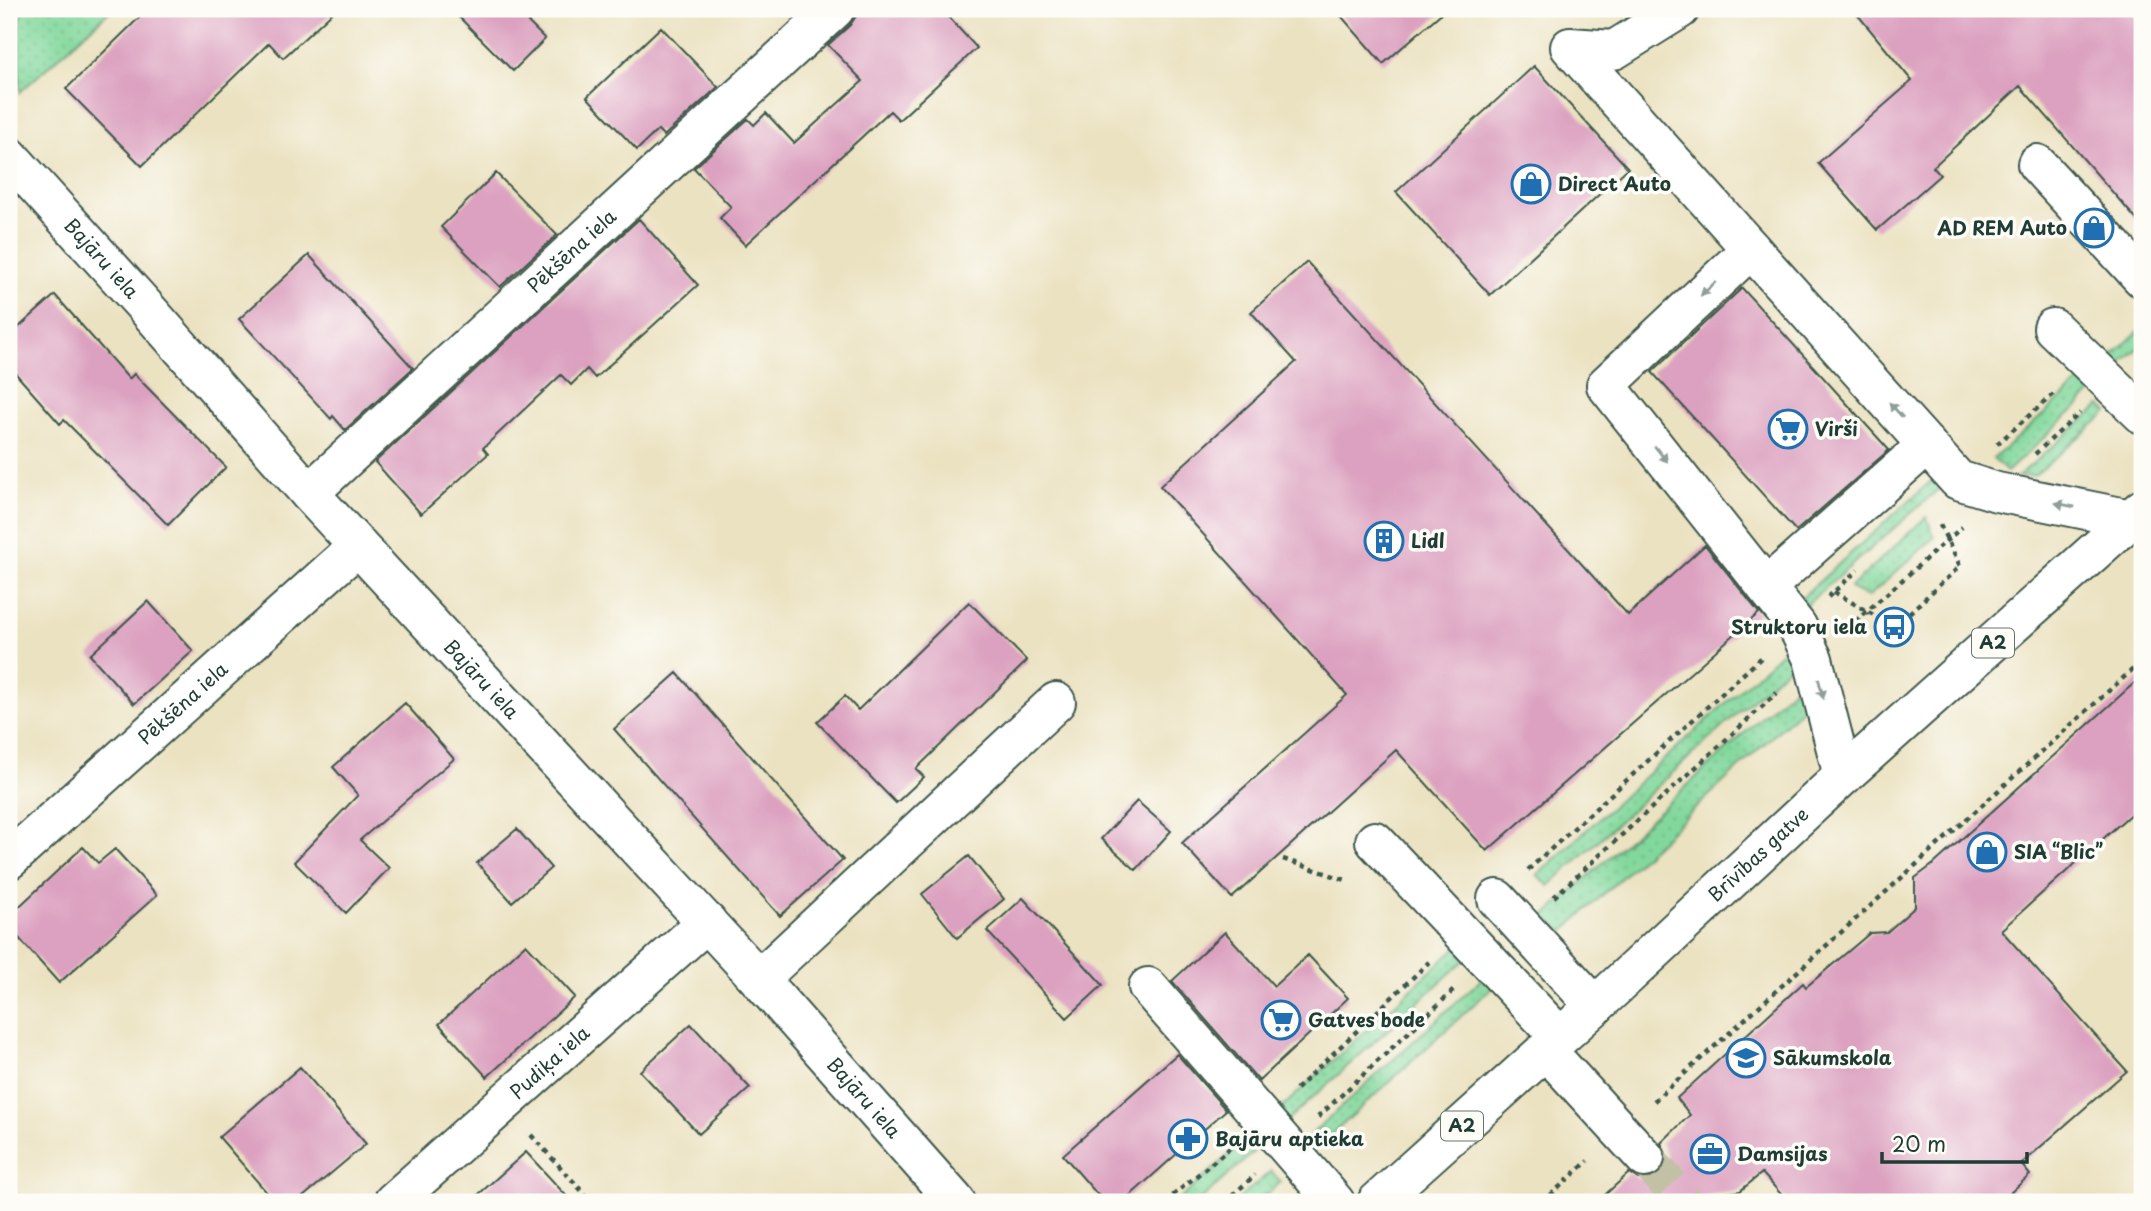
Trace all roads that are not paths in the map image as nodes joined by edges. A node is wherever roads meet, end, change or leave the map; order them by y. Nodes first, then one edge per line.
1 (835, 9) edge
2 (1680, 9) edge
3 (9, 156) edge
4 (2037, 164) dead end
5 (1751, 249) junction
6 (2142, 278) edge
7 (2053, 328) dead end
8 (2142, 414) edge
9 (1927, 445) junction
10 (309, 493) junction
11 (2137, 514) edge
12 (358, 546) junction
13 (1766, 587) junction
14 (1056, 702) dead end
15 (1843, 776) junction
16 (1375, 841) dead end
17 (9, 860) edge
18 (1510, 912) road end
19 (707, 922) junction
20 (759, 979) junction
21 (1148, 987) dead end
22 (1595, 1006) junction
23 (1553, 1043) junction
24 (1633, 1145) tunnel mouth
25 (393, 1202) edge
26 (956, 1202) edge
27 (1335, 1202) edge
28 (1377, 1202) edge

1 - 10 main road, Pēkšēna iela
2 - 5 main road
3 - 10 main road, Bajāru iela
4 - 6 main road
9 -> 5 main road
5 -> 13 main road
7 - 8 main road
11 -> 9 main road
9 - 13 main road
10 - 12 main road, Bajāru iela
11 - 15 main road, Brīvības gatve / A2
12 - 17 main road, Pēkšēna iela
12 - 19 main road, Bajāru iela
13 -> 15 main road
14 - 20 main road
15 - 22 main road, Brīvības gatve / A2
16 - 23 main road
18 - 22 main road
19 - 20 main road, Bajāru iela
19 - 25 main road, Pudiķa iela
20 - 26 main road, Bajāru iela
21 - 27 main road
22 - 23 main road, Brīvības gatve / A2
23 - 24 main road
23 - 28 main road, Brīvības gatve / A2

